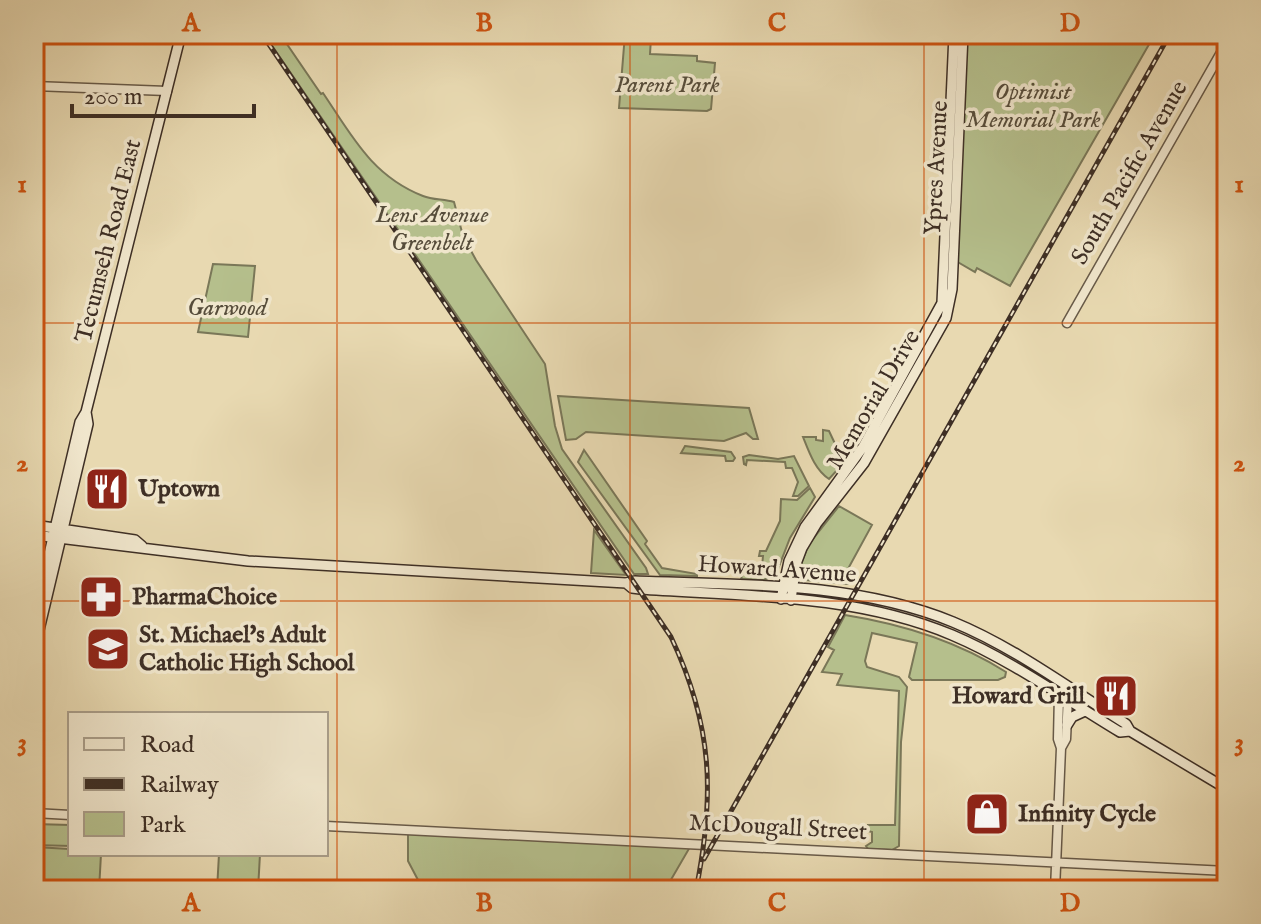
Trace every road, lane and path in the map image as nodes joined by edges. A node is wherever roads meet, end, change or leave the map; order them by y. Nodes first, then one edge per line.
1 (181, 34) edge
2 (954, 34) edge
3 (963, 34) edge
4 (1227, 42) edge
5 (34, 86) edge
6 (167, 91) junction
7 (946, 304) junction
8 (1067, 323) dead end
9 (34, 525) edge
10 (58, 533) junction
11 (34, 535) edge
12 (626, 583) junction
13 (788, 587) junction
14 (786, 599) junction
15 (34, 618) edge
16 (34, 651) edge
17 (1065, 694) junction
18 (1085, 711) junction
19 (1067, 725) junction
20 (1130, 731) junction
21 (1061, 748) junction
22 (1227, 789) edge
23 (34, 813) edge
24 (68, 815) edge
25 (328, 826) edge
26 (1056, 862) junction
27 (1227, 871) edge
28 (1055, 890) edge

1 - 6 main road, Tecumseh Road East
2 - 7 main road, Ypres Avenue
3 - 7 main road, Ypres Avenue
4 - 8 street, South Pacific Avenue
5 - 6 street
6 - 10 main road, Tecumseh Road East
7 - 13 main road, Memorial Drive
9 - 10 main road, Howard Avenue
10 - 11 main road, Howard Avenue
10 - 12 main road, Howard Avenue
10 - 15 main road, Tecumseh Road East
10 - 16 main road, Tecumseh Road East
12 - 13 main road, Howard Avenue
12 - 14 main road, Howard Avenue
13 - 14 main road, Memorial Drive
13 - 17 main road, Howard Avenue
14 - 17 main road, Howard Avenue
17 - 18 main road, Howard Avenue
17 - 19 street
17 - 20 main road, Howard Avenue
17 - 21 street
18 - 19 main road
18 - 20 main road, Howard Avenue
19 - 21 street
20 - 22 main road, Howard Avenue
21 - 26 street
23 - 24 street
25 - 26 street, McDougall Street
26 - 27 street, McDougall Street
26 - 28 street

